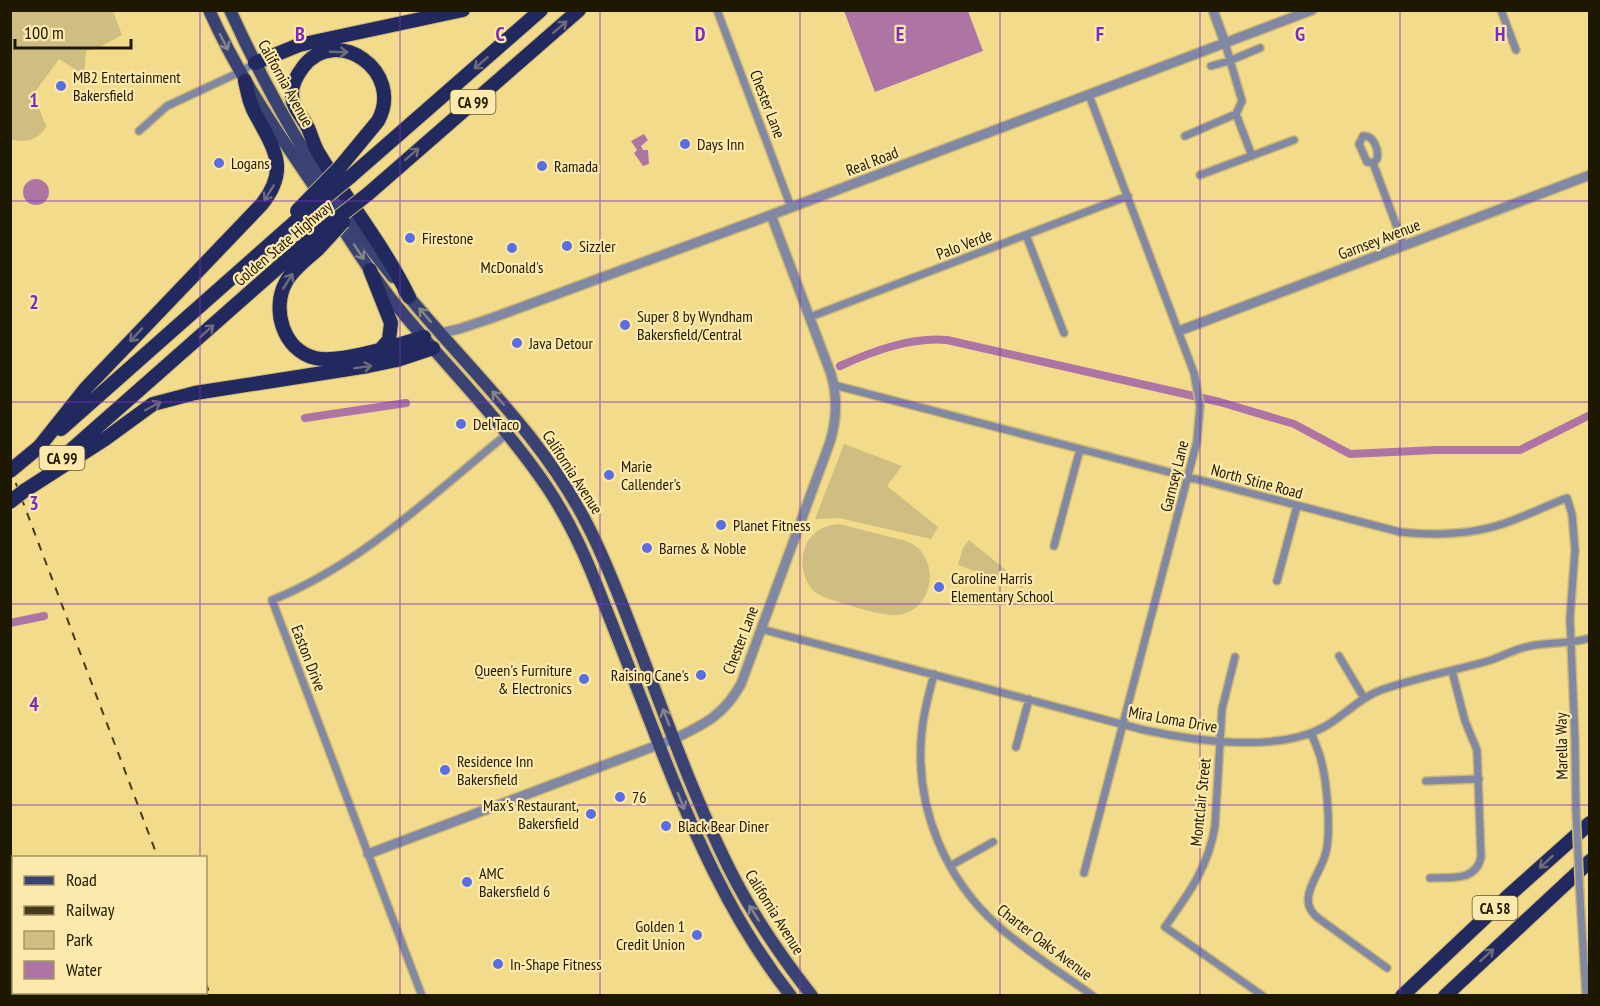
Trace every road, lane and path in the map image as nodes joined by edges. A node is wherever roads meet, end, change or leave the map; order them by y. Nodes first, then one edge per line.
1 (209, 10) edge
2 (230, 10) edge
3 (463, 10) edge
4 (541, 10) edge
5 (579, 10) edge
6 (717, 10) edge
7 (1213, 10) edge
8 (1312, 10) edge
9 (1501, 10) edge
10 (1225, 43) junction
11 (1260, 48) dead end
12 (1516, 50) dead end
13 (1229, 61) junction
14 (255, 63) junction
15 (1211, 66) dead end
16 (242, 77) junction
17 (269, 88) junction
18 (1089, 95) junction
19 (1236, 114) junction
20 (139, 131) dead end
21 (1185, 136) dead end
22 (1294, 140) dead end
23 (317, 152) junction
24 (1252, 156) junction
25 (1373, 163) dead end
26 (345, 172) junction
27 (1200, 175) dead end
28 (1590, 175) edge
29 (1128, 196) junction
30 (791, 207) junction
31 (771, 215) junction
32 (1026, 235) junction
33 (313, 245) junction
34 (1404, 246) junction
35 (370, 270) junction
36 (409, 297) junction
37 (810, 316) junction
38 (1179, 331) junction
39 (441, 333) junction
40 (1064, 333) dead end
41 (424, 337) junction
42 (434, 348) junction
43 (381, 349) junction
44 (834, 385) junction
45 (102, 432) junction
46 (507, 434) junction
47 (39, 447) junction
48 (1080, 449) junction
49 (10, 471) edge
50 (1188, 477) junction
51 (565, 485) junction
52 (548, 489) junction
53 (1567, 498) joint
54 (10, 502) edge
55 (1296, 506) junction
56 (590, 529) junction
57 (580, 545) junction
58 (1054, 546) dead end
59 (1277, 581) dead end
60 (619, 597) junction
61 (761, 629) junction
62 (1590, 638) edge
63 (1571, 642) junction
64 (1339, 656) dead end
65 (1235, 657) dead end
66 (1452, 671) junction
67 (934, 674) junction
68 (1364, 698) junction
69 (1029, 699) junction
70 (1124, 724) junction
71 (1311, 733) junction
72 (674, 738) junction
73 (1220, 741) junction
74 (659, 744) junction
75 (1016, 747) dead end
76 (1479, 779) junction
77 (1426, 781) dead end
78 (1590, 823) edge
79 (993, 842) dead end
80 (368, 854) junction
81 (1590, 861) edge
82 (950, 866) junction
83 (1084, 873) dead end
84 (1430, 878) dead end
85 (749, 936) junction
86 (772, 941) junction
87 (1387, 968) dead end
88 (422, 996) edge
89 (791, 996) edge
90 (812, 996) edge
91 (1093, 996) edge
92 (1263, 996) edge
93 (1402, 996) edge
94 (1445, 996) edge
95 (1586, 996) edge

1 -> 16 main road, California Avenue
2 - 14 main road, California Avenue
3 - 14 highway
4 -> 26 highway, CA 99
33 -> 5 highway, CA 99, bridge
6 - 30 street, Chester Lane
7 - 10 street
8 - 10 street, Real Road
9 - 12 street
10 - 13 street
10 - 18 street, Real Road
11 - 13 street
13 - 15 street
13 - 19 street
14 - 16 street
14 - 17 main road, California Avenue
16 - 20 street
16 -> 35 main road, California Avenue
16 -> 47 highway
17 - 23 main road
17 - 36 main road, California Avenue
18 - 29 street, Garnsey Lane
18 - 30 street, Real Road
19 - 21 street
19 - 24 street
22 - 24 street
23 -> 26 highway
23 - 36 highway
24 - 27 street
25 - 34 street
26 - 47 highway, Golden State Highway / CA 99, bridge
28 - 34 street, Garnsey Avenue
29 - 32 street, Palo Verde
29 - 38 street, Garnsey Lane
30 - 31 street, Real Road
31 - 37 street, Chester Lane
31 - 39 street, Real Road
32 - 37 street, Palo Verde
32 - 40 street
43 -> 33 highway
45 -> 33 highway, Golden State Highway
34 - 38 street, Garnsey Avenue
35 - 41 main road, California Avenue
35 - 43 highway
39 -> 36 main road, California Avenue
37 - 44 street, Chester Lane
38 - 50 street, Garnsey Lane
39 - 41 main road
39 - 42 main road
51 -> 39 main road, California Avenue
41 - 42 main road, California Avenue
41 - 43 highway
45 -> 42 highway
42 - 46 main road, California Avenue
44 - 48 street, North Stine Road
44 - 61 street, Chester Lane
45 - 54 highway, bridge
46 - 51 main road
46 - 52 main road, California Avenue
46 - 80 street, Easton Drive
47 - 49 highway, Golden State Highway / CA 99, bridge
48 - 50 street, North Stine Road
48 - 58 street
50 - 55 street, North Stine Road
50 - 70 street, Garnsey Lane
51 - 56 main road, California Avenue
52 - 56 main road
52 - 57 main road, California Avenue
53 - 55 street, North Stine Road
53 - 63 street, Marella Way
55 - 59 street
56 - 60 main road, California Avenue
57 - 60 main road
57 - 74 main road, California Avenue
72 -> 60 main road, California Avenue
61 - 67 street, Mira Loma Drive
61 - 72 street, Chester Lane
62 - 63 street, Mira Loma Drive
63 - 66 street, Mira Loma Drive
63 - 95 street, Marella Way, bridge
64 - 68 street
65 - 73 street, Montclair Street
66 - 68 street, Mira Loma Drive
66 - 76 street
67 - 69 street, Mira Loma Drive
67 - 82 street, Charter Oaks Avenue
68 - 71 street, Mira Loma Drive
69 - 70 street, Mira Loma Drive
69 - 75 street
70 - 73 street, Mira Loma Drive
70 - 83 street, Garnsey Lane
71 - 73 street, Mira Loma Drive
71 - 87 street
72 - 74 street, Chester Lane
86 -> 72 main road, California Avenue
73 - 92 street, Montclair Street
74 - 80 street, Chester Lane
74 -> 85 main road, California Avenue
76 - 77 street
76 - 84 street
78 -> 93 highway, CA 58
79 - 82 street
80 - 88 street, Easton Drive
94 -> 81 highway, CA 58
82 - 91 street, Charter Oaks Avenue
85 - 86 main road
85 - 89 main road, California Avenue
86 - 90 main road, California Avenue

